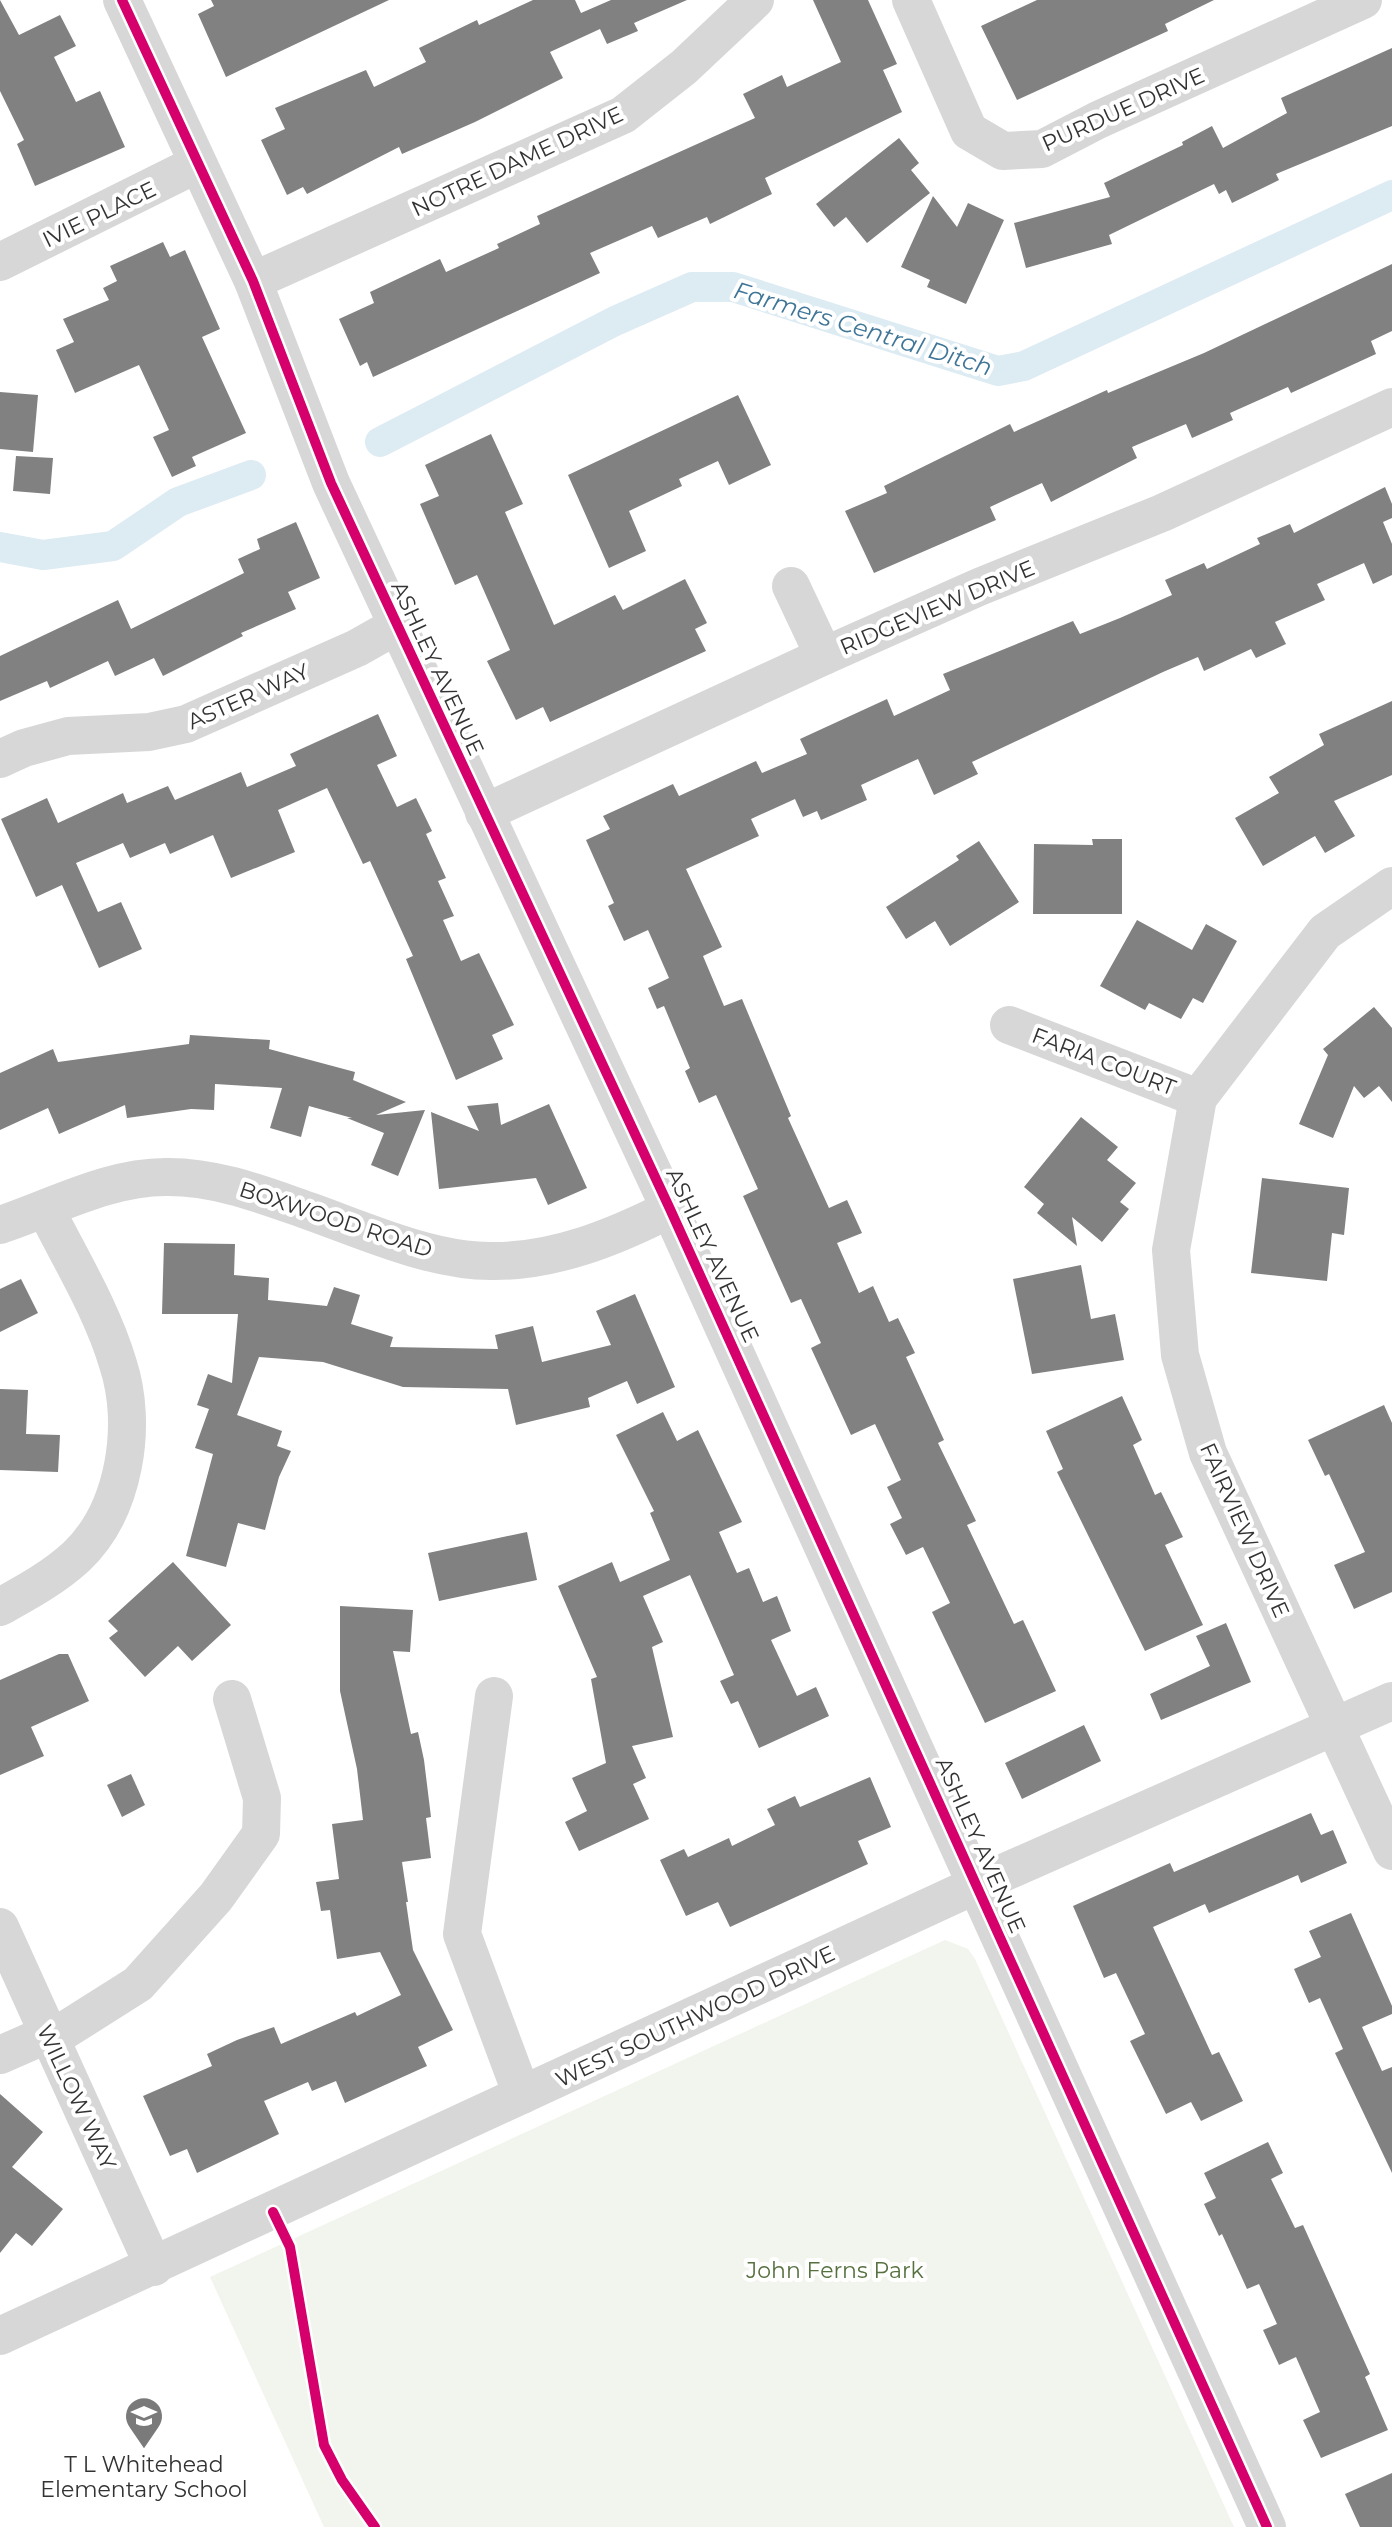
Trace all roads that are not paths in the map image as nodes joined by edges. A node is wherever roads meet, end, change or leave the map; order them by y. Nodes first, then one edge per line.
1 (122, 0) edge
2 (755, 0) edge
3 (911, 0) edge
4 (1363, 0) edge
5 (197, 164) junction
6 (0, 262) edge
7 (253, 281) junction
8 (1392, 407) edge
9 (791, 586) dead end
10 (396, 626) junction
11 (824, 656) junction
12 (0, 759) edge
13 (484, 813) junction
14 (1392, 886) edge
15 (1009, 1025) dead end
16 (1198, 1098) junction
17 (670, 1209) junction
18 (46, 1210) junction
19 (0, 1225) edge
20 (0, 1607) edge
21 (494, 1696) dead end
22 (232, 1699) dead end
23 (1392, 1701) edge
24 (1332, 1726) junction
25 (1392, 1851) edge
26 (978, 1884) junction
27 (0, 1927) edge
28 (49, 2036) junction
29 (0, 2055) edge
30 (522, 2095) junction
31 (154, 2267) junction
32 (0, 2336) edge
33 (1267, 2527) edge

1 - 5 street, ASHLEY AVENUE
2 - 7 street, NOTRE DAME DRIVE
3 - 4 street, PURDUE DRIVE
5 - 6 street, IVIE PLACE
5 - 7 street, ASHLEY AVENUE
7 - 10 street, ASHLEY AVENUE
8 - 11 street, RIDGEVIEW DRIVE
9 - 11 street
10 - 12 street, ASTER WAY
10 - 13 street, ASHLEY AVENUE
11 - 13 street, RIDGEVIEW DRIVE
13 - 17 street, ASHLEY AVENUE
14 - 16 street, FAIRVIEW DRIVE
15 - 16 street, FARIA COURT
16 - 24 street, FAIRVIEW DRIVE
17 - 18 street, BOXWOOD ROAD
17 - 26 street, ASHLEY AVENUE
18 - 19 street, BOXWOOD ROAD
18 - 20 street
21 - 30 street
22 - 28 street
23 - 24 street, WEST SOUTHWOOD DRIVE
24 - 25 street, FAIRVIEW DRIVE
24 - 26 street, WEST SOUTHWOOD DRIVE
26 - 30 street, WEST SOUTHWOOD DRIVE
26 - 33 street, ASHLEY AVENUE
27 - 28 street, WILLOW WAY
28 - 29 street
28 - 31 street, WILLOW WAY
30 - 31 street, WEST SOUTHWOOD DRIVE
31 - 32 street, WEST SOUTHWOOD DRIVE

